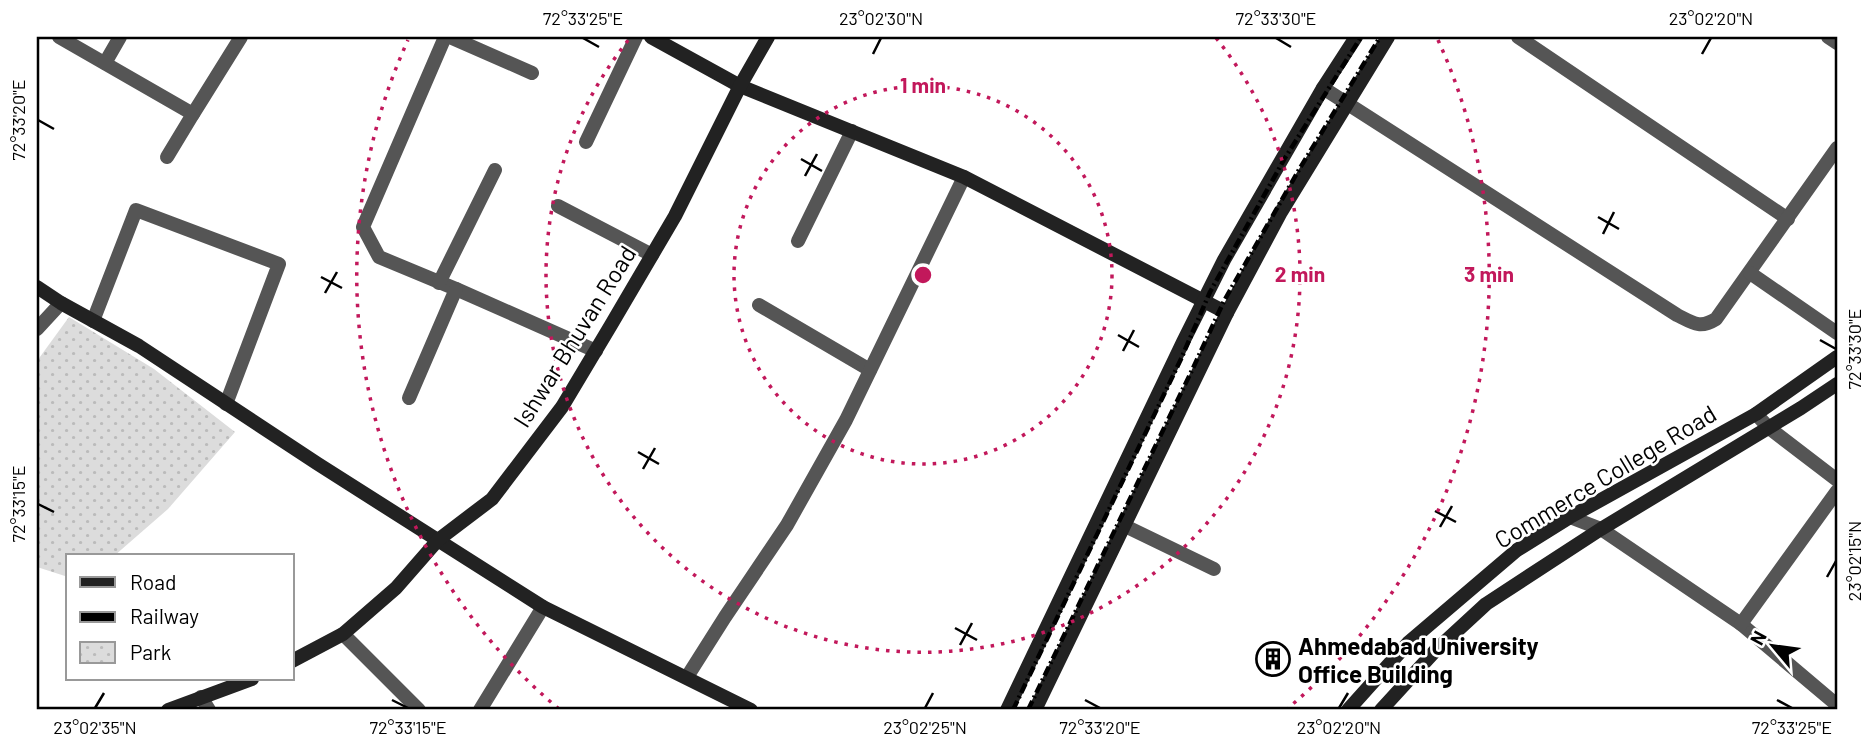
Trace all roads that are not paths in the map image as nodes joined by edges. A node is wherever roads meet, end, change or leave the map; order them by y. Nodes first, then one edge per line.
1 (59, 37) edge
2 (120, 37) edge
3 (241, 37) edge
4 (447, 37) edge
5 (636, 37) edge
6 (652, 37) edge
7 (768, 37) edge
8 (1388, 37) edge
9 (1518, 37) edge
10 (1828, 37) edge
11 (1354, 38) edge
12 (1837, 43) edge
13 (105, 63) junction
14 (532, 73) dead end
15 (740, 86) junction
16 (1323, 88) junction
17 (1347, 104) junction
18 (193, 114) junction
19 (852, 131) junction
20 (586, 142) dead end
21 (1837, 148) edge
22 (167, 157) dead end
23 (495, 170) dead end
24 (964, 177) junction
25 (558, 206) dead end
26 (1788, 219) junction
27 (798, 241) dead end
28 (652, 255) junction
29 (1750, 273) junction
30 (439, 283) junction
31 (37, 286) edge
32 (456, 289) junction
33 (1203, 301) junction
34 (61, 303) junction
35 (759, 305) dead end
36 (1227, 313) junction
37 (93, 321) junction
38 (37, 329) edge
39 (1837, 333) edge
40 (596, 351) junction
41 (1837, 357) edge
42 (870, 370) junction
43 (1837, 384) edge
44 (409, 398) dead end
45 (226, 404) junction
46 (1756, 414) junction
47 (1769, 428) junction
48 (1837, 480) edge
49 (1837, 491) edge
50 (1570, 517) junction
51 (1125, 526) junction
52 (1601, 529) junction
53 (438, 540) junction
54 (1214, 569) dead end
55 (543, 607) junction
56 (1741, 624) junction
57 (343, 634) junction
58 (294, 660) edge
59 (687, 677) junction
60 (249, 680) edge
61 (201, 697) junction
62 (1837, 705) edge
63 (168, 710) edge
64 (209, 710) edge
65 (419, 710) edge
66 (480, 710) edge
67 (751, 710) edge
68 (1007, 710) edge
69 (1035, 710) edge
70 (1349, 710) edge
71 (1381, 710) edge

1 - 13 street
2 - 13 street
3 - 18 street
4 - 14 street
4 - 30 street
5 - 20 street
6 - 15 main road
7 - 15 main road, Ishwar Bhuvan Road
8 - 17 main road
9 - 26 street
10 - 12 street
11 - 16 main road
13 - 18 street
15 - 19 main road
15 - 28 main road, Ishwar Bhuvan Road
16 - 17 street
16 - 33 main road
17 - 29 street
17 - 36 main road
18 - 22 street
19 - 24 main road
19 - 27 street
21 - 26 street
23 - 30 street
24 - 33 main road
24 - 42 street
25 - 28 street
26 - 29 street
28 - 40 main road, Ishwar Bhuvan Road
29 - 39 street
30 - 32 street
31 - 34 main road
32 - 40 street
32 - 44 street
33 - 36 main road
33 - 68 main road
34 - 37 main road
34 - 38 street
35 - 42 street
36 - 51 main road
37 - 45 main road
37 - 45 street
40 - 53 main road, Ishwar Bhuvan Road
41 - 46 main road, Commerce College Road
42 - 59 street
43 - 47 main road, Commerce College Road
45 - 53 main road
46 - 47 street
46 - 50 main road, Commerce College Road
47 - 48 street
47 - 52 main road, Commerce College Road
49 - 56 street
50 - 52 street
50 - 70 main road, Commerce College Road
51 - 54 street
51 - 69 main road
52 - 56 street
52 - 71 main road, Commerce College Road
53 - 55 main road
53 - 57 main road, Ishwar Bhuvan Road
55 - 59 main road
55 - 66 street
56 - 62 street
57 - 58 main road, Ishwar Bhuvan Road
57 - 65 street
59 - 67 main road
60 - 61 main road
61 - 63 main road
61 - 64 street

